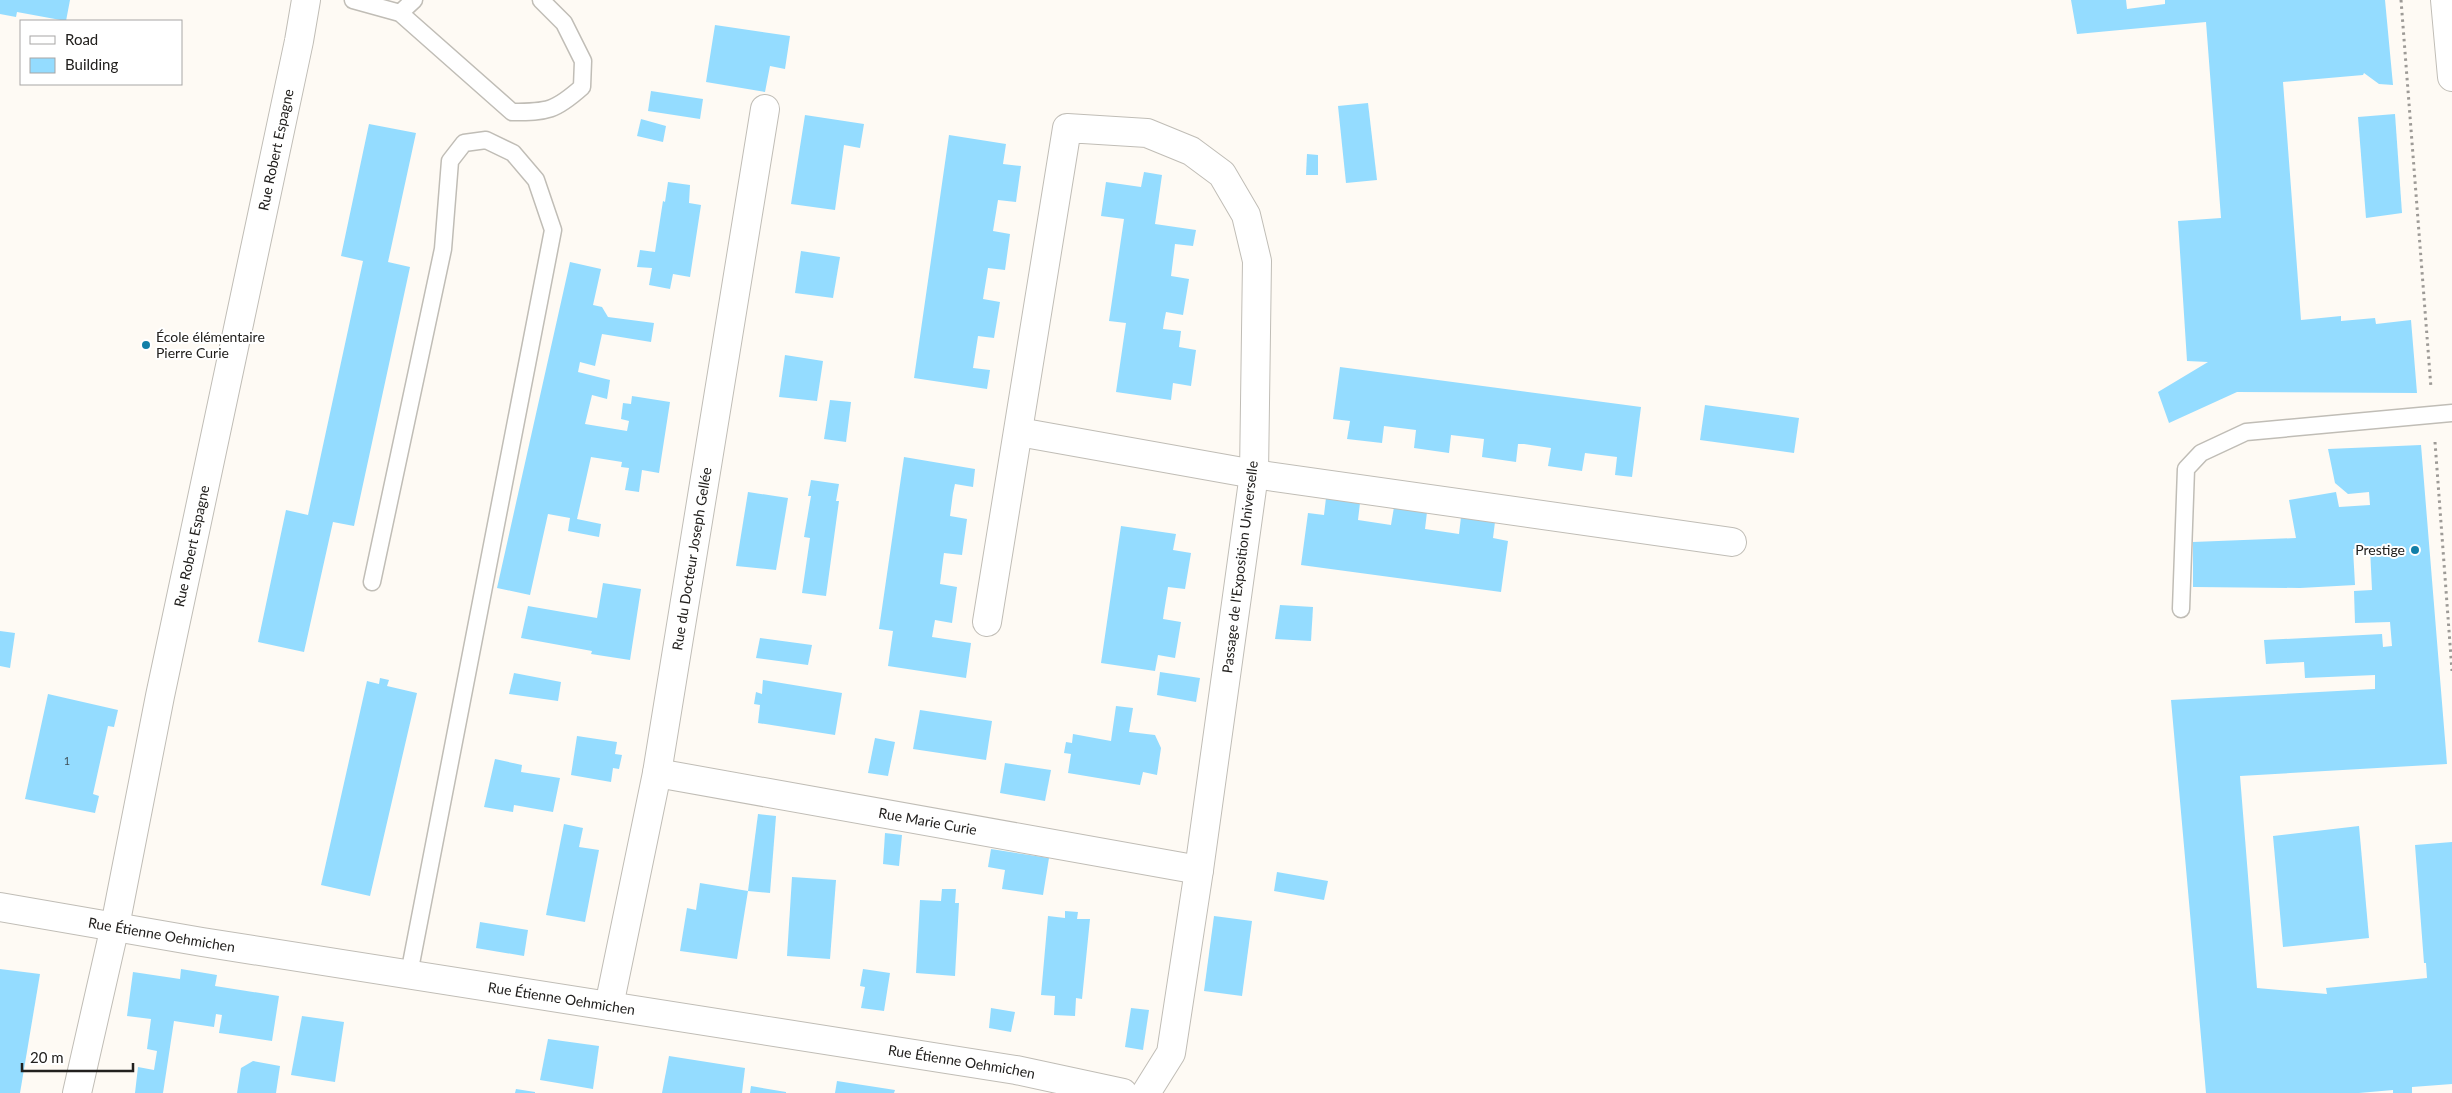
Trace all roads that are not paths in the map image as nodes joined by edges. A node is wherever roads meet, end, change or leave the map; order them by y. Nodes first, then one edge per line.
1 (306, 0) edge
2 (353, 0) edge
3 (414, 0) edge
4 (542, 0) edge
5 (2445, 0) edge
6 (400, 13) junction
7 (2452, 77) edge
8 (764, 109) dead end
9 (2452, 413) edge
10 (1018, 432) junction
11 (1254, 474) junction
12 (1732, 542) dead end
13 (372, 582) dead end
14 (2181, 609) dead end
15 (987, 622) dead end
16 (657, 773) junction
17 (1199, 870) junction
18 (0, 907) edge
19 (115, 926) junction
20 (409, 974) junction
21 (610, 1006) junction
22 (77, 1093) edge
23 (1123, 1093) edge
24 (1146, 1093) edge

1 - 19 street, Rue Robert Espagne
2 - 6 lane
3 - 6 lane
4 - 6 lane
5 - 7 street
8 - 16 street, Rue du Docteur Joseph Gellée
9 - 14 lane
10 - 11 street
10 - 11 street, Passage de l'Exposition Universelle
10 - 15 street
11 - 12 street
11 - 17 street, Passage de l'Exposition Universelle
13 - 20 lane
16 - 17 street, Rue Marie Curie
16 - 21 street, Rue du Docteur Joseph Gellée
17 - 24 street, Passage de l'Exposition Universelle
18 - 19 street, Rue Étienne Oehmichen
19 - 20 street, Rue Étienne Oehmichen
19 - 22 street, Rue Robert Espagne
20 - 21 street, Rue Étienne Oehmichen
21 - 23 street, Rue Étienne Oehmichen

